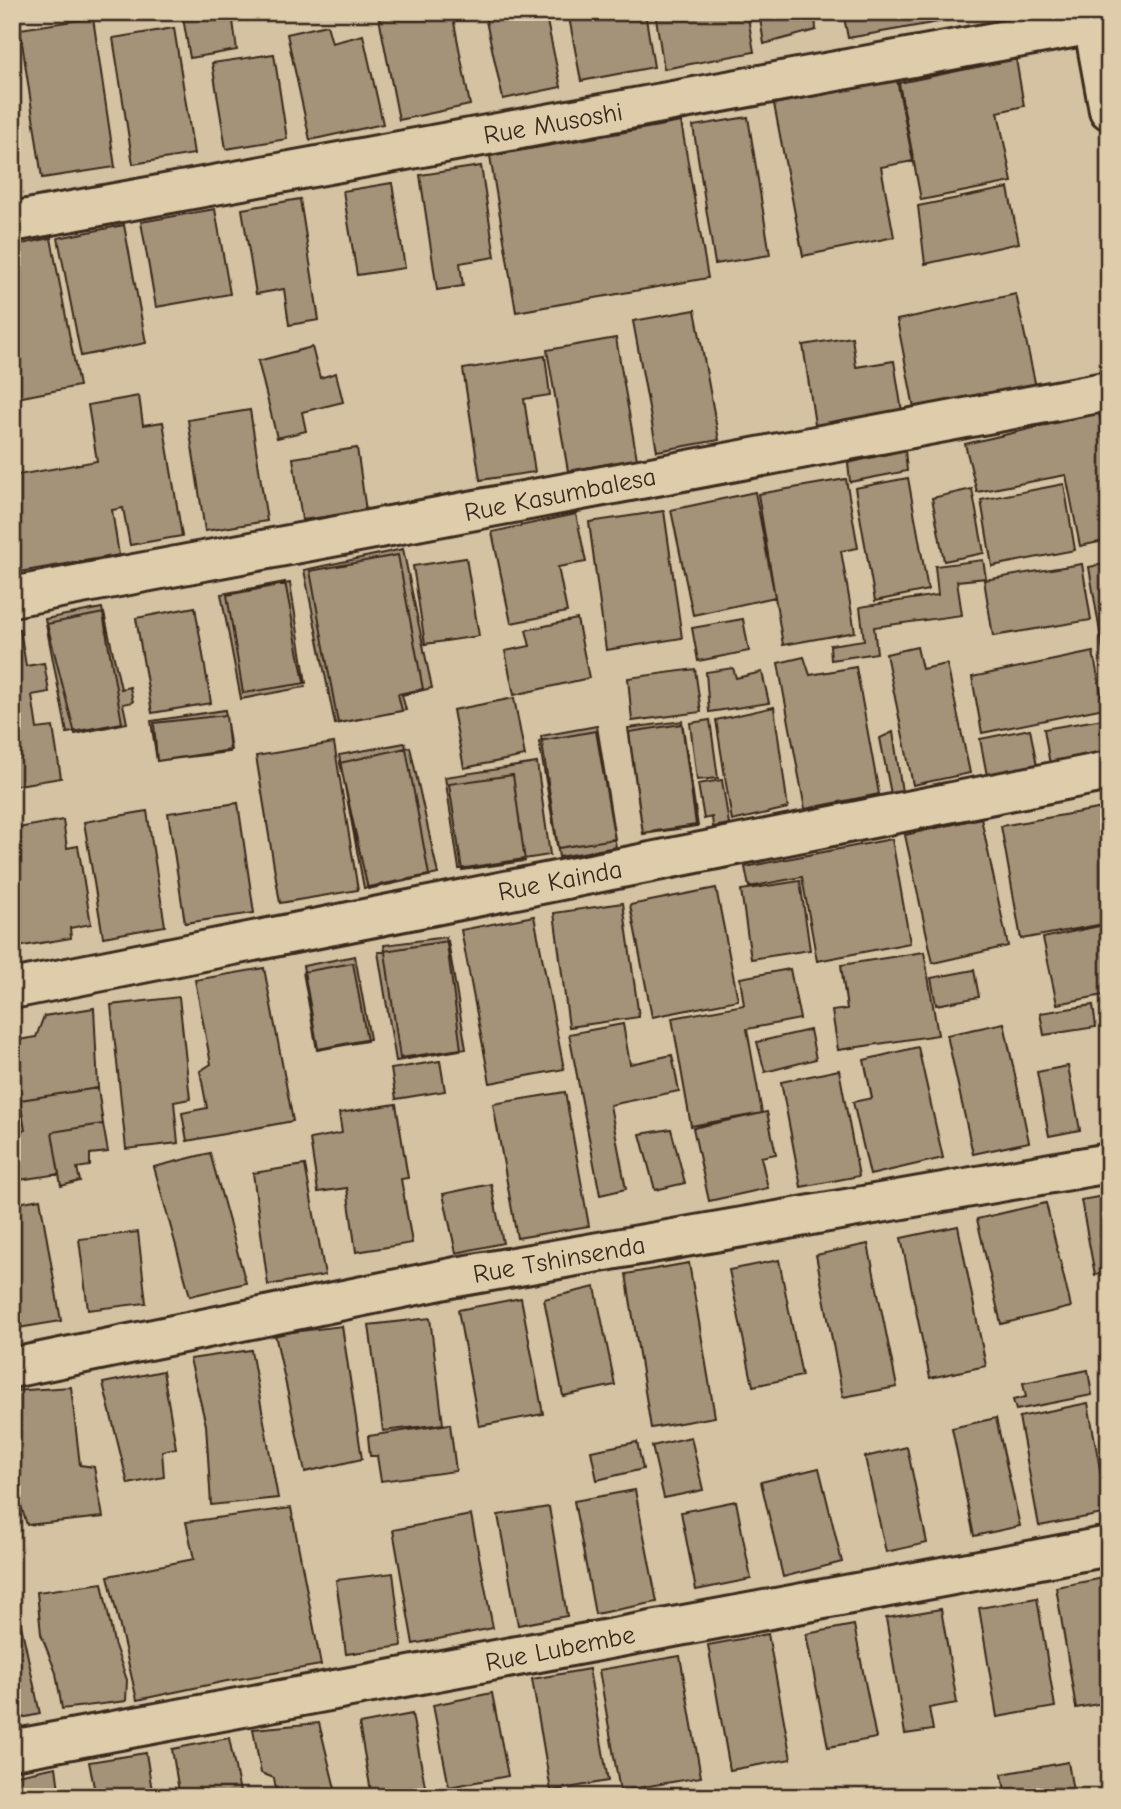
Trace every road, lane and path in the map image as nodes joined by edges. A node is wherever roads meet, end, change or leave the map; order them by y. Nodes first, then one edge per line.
1 (1092, 18) edge
2 (1109, 110) edge
3 (12, 222) edge
4 (1109, 391) edge
5 (12, 597) edge
6 (1109, 771) edge
7 (12, 989) edge
8 (1109, 1163) edge
9 (12, 1368) edge
10 (1109, 1546) edge
11 (12, 1750) edge

1 - 2 street
1 - 3 street, Rue Musoshi
4 - 5 street, Rue Kasumbalesa
6 - 7 street, Rue Kainda
8 - 9 street, Rue Tshinsenda
10 - 11 street, Rue Lubembe

